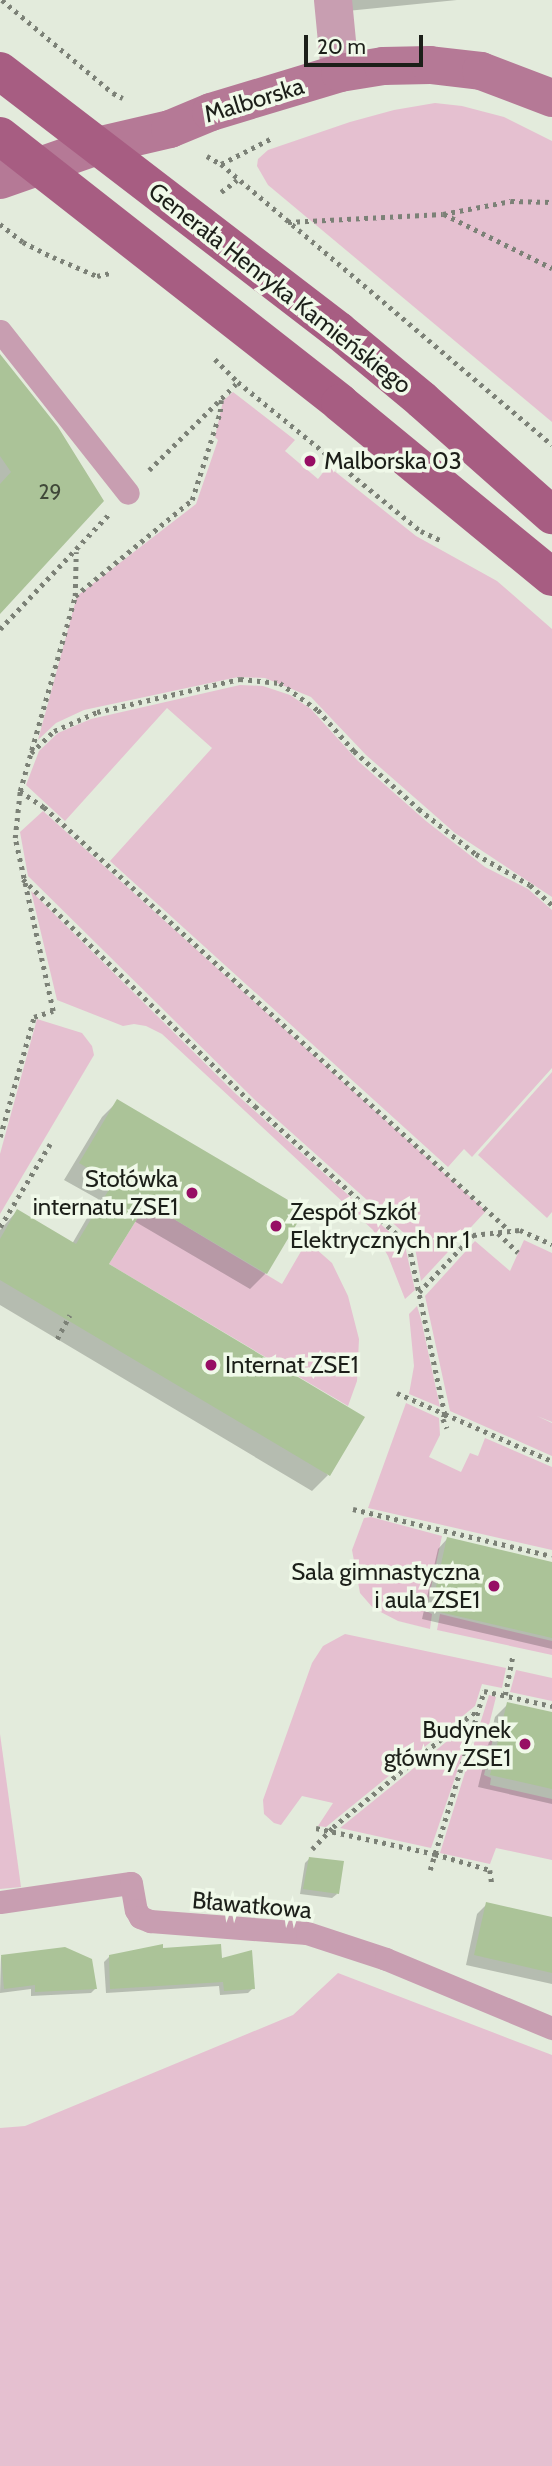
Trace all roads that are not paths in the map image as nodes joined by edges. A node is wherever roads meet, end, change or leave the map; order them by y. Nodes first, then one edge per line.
1 (332, 0) edge
2 (0, 71) edge
3 (340, 73) junction
4 (552, 98) edge
5 (0, 136) edge
6 (97, 146) junction
7 (40, 167) junction
8 (0, 180) edge
9 (0, 331) edge
10 (128, 493) dead end
11 (552, 515) edge
12 (552, 577) edge
13 (0, 1902) edge
14 (552, 2028) edge

1 - 3 street
2 - 6 main road, Generała Henryka Kamieńskiego
3 - 4 street, Malborska
3 - 6 street, Malborska
5 - 7 main road
6 - 7 street, Malborska
6 - 11 main road, Generała Henryka Kamieńskiego
7 - 8 street, Malborska
7 - 12 main road
9 - 10 lane
13 - 14 lane, Bławatkowa

